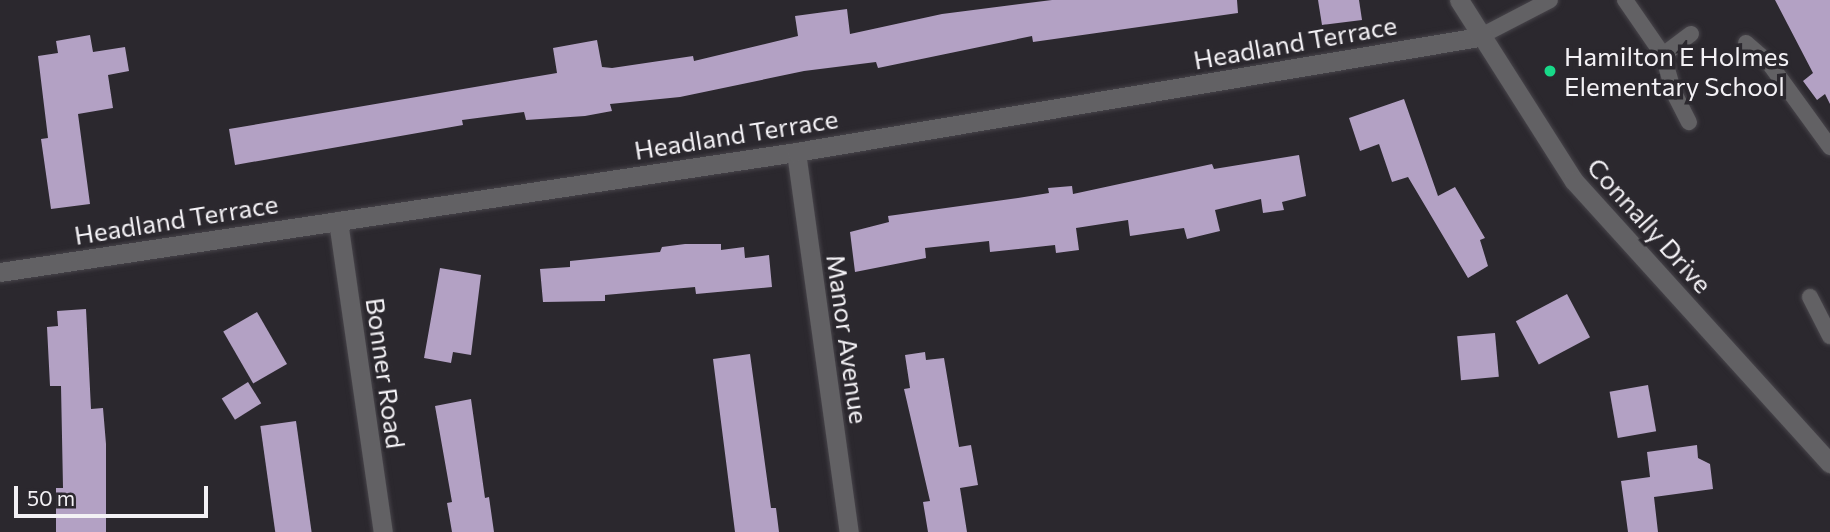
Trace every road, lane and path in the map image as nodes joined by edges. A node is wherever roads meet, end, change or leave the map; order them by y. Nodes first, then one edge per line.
1 (1459, 0) edge
2 (1550, 0) edge
3 (1625, 0) edge
4 (1691, 34) dead end
5 (1479, 37) junction
6 (1746, 43) dead end
7 (1663, 55) junction
8 (1689, 122) dead end
9 (1830, 147) edge
10 (796, 152) junction
11 (338, 221) junction
12 (0, 272) edge
13 (1810, 297) dead end
14 (1830, 336) edge
15 (1830, 463) edge
16 (383, 532) edge
17 (849, 532) edge

1 - 5 street, Connally Drive
2 - 5 lane
3 - 7 lane
4 - 7 lane
5 - 10 street, Headland Terrace
5 - 15 street, Connally Drive
6 - 9 lane
7 - 8 lane
10 - 11 street, Headland Terrace
10 - 17 street, Manor Avenue
11 - 12 street, Headland Terrace
11 - 16 street, Bonner Road
13 - 14 lane

